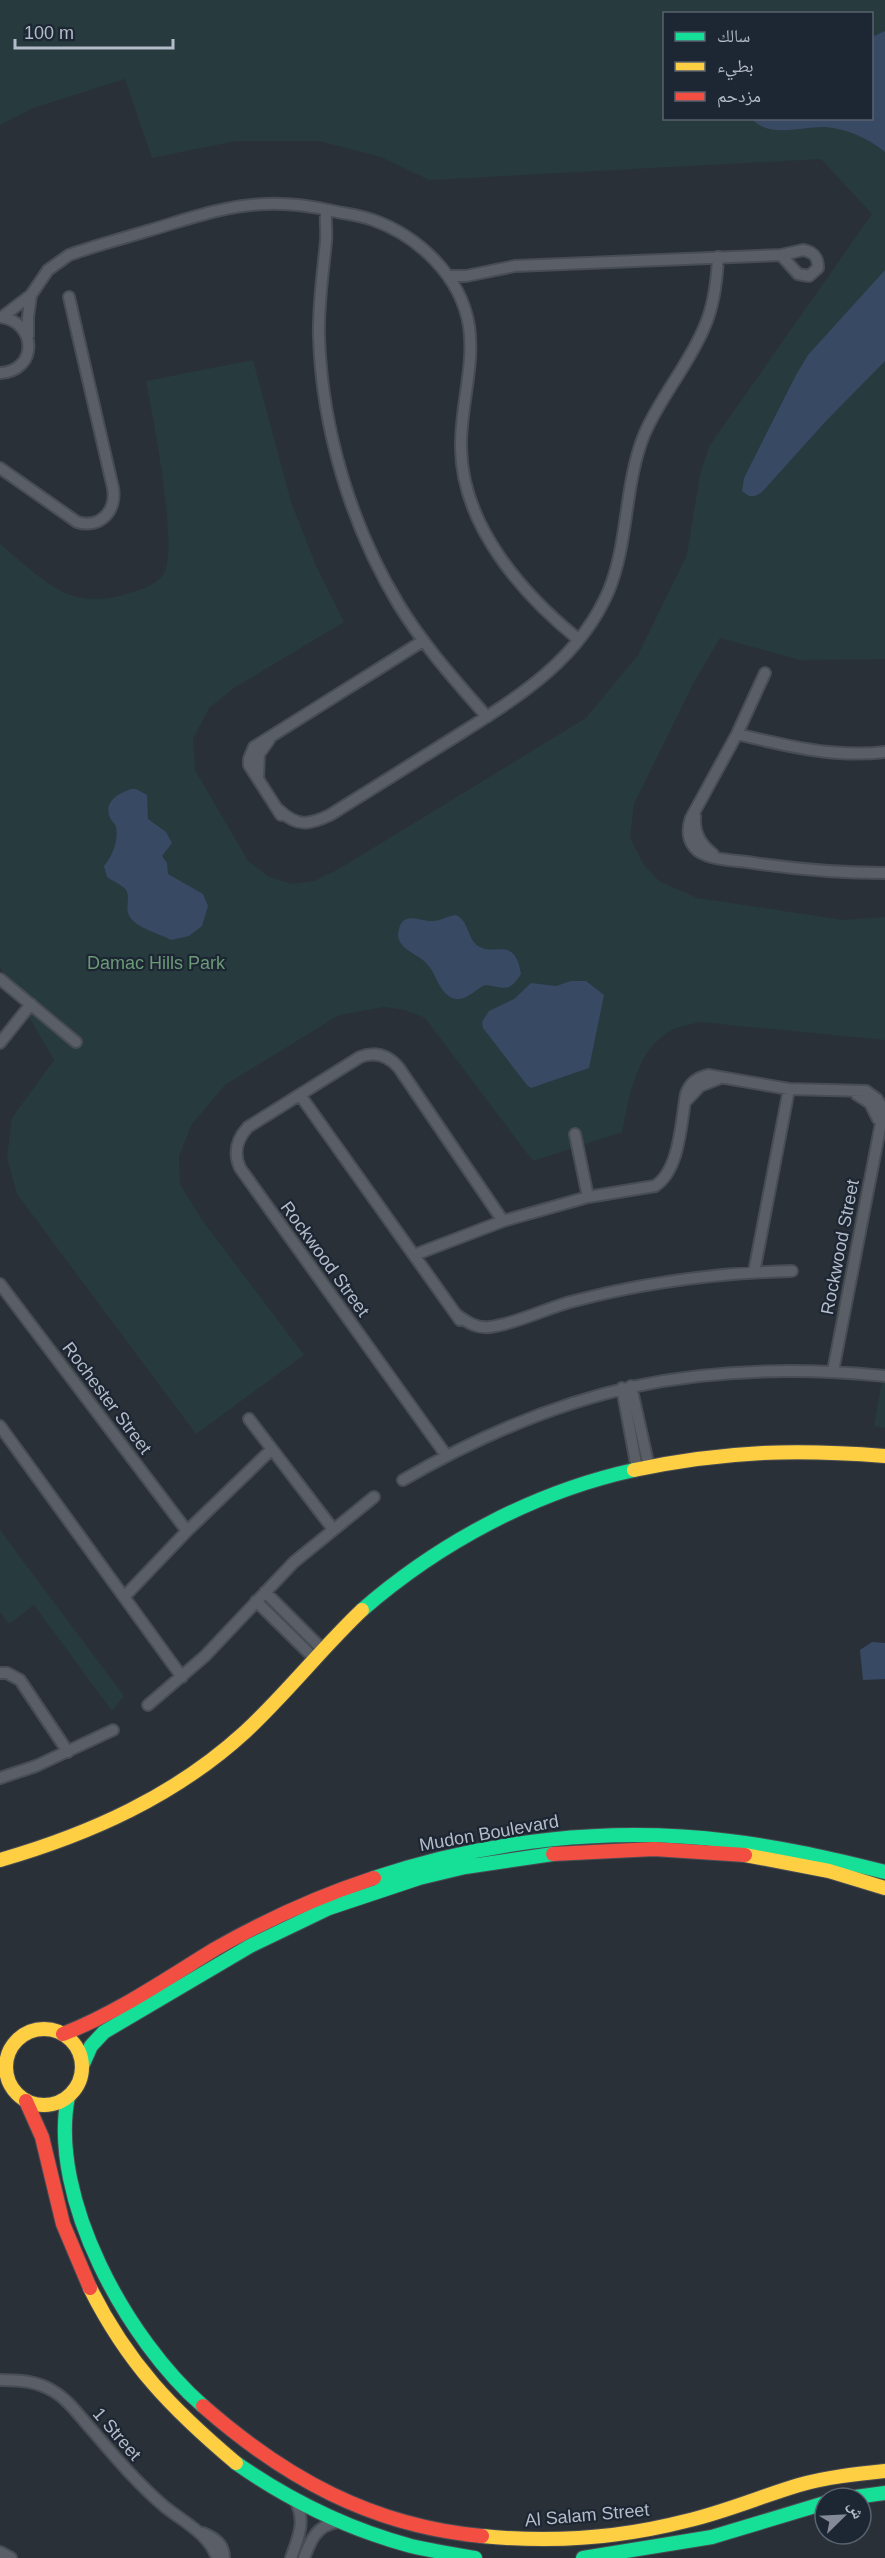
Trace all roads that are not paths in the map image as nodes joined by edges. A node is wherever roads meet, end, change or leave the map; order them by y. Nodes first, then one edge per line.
1 (331, 211) junction
2 (782, 255) dead end
3 (718, 257) junction
4 (472, 275) junction
5 (448, 276) junction
6 (458, 294) junction
7 (31, 295) junction
8 (69, 297) dead end
9 (1, 317) edge
10 (28, 339) junction
11 (0, 373) edge
12 (0, 468) edge
13 (578, 639) junction
14 (423, 641) junction
15 (765, 673) dead end
16 (487, 717) junction
17 (737, 734) junction
18 (885, 752) edge
19 (885, 873) edge
20 (0, 979) edge
21 (31, 1004) junction
22 (76, 1042) dead end
23 (0, 1043) edge
24 (789, 1089) junction
25 (300, 1095) junction
26 (575, 1134) dead end
27 (588, 1197) junction
28 (503, 1221) junction
29 (414, 1255) junction
30 (792, 1271) dead end
31 (754, 1272) junction
32 (0, 1284) edge
33 (833, 1371) junction
34 (885, 1376) edge
35 (627, 1387) junction
36 (249, 1419) dead end
37 (0, 1426) edge
38 (272, 1450) junction
39 (446, 1455) junction
40 (885, 1456) edge
41 (643, 1468) junction
42 (403, 1480) dead end
43 (374, 1497) dead end
44 (333, 1529) junction
45 (187, 1531) junction
46 (265, 1592) junction
47 (124, 1597) junction
48 (256, 1601) junction
49 (318, 1654) junction
50 (0, 1673) edge
51 (182, 1677) junction
52 (0, 1679) edge
53 (30, 1697) junction
54 (148, 1705) dead end
55 (113, 1730) dead end
56 (68, 1752) junction
57 (0, 1778) edge
58 (0, 1860) edge
59 (885, 1872) edge
60 (885, 1888) edge
61 (63, 2034) junction
62 (5, 2051) edge
63 (82, 2064) junction
64 (5, 2083) edge
65 (68, 2097) junction
66 (26, 2101) junction
67 (0, 2380) edge
68 (885, 2471) edge
69 (296, 2502) junction
70 (813, 2506) edge
71 (719, 2512) junction
72 (337, 2522) junction
73 (200, 2532) junction
74 (684, 2543) junction
75 (0, 2552) edge
76 (11, 2558) edge
77 (217, 2558) edge
78 (224, 2558) edge
79 (291, 2558) edge
80 (304, 2558) edge
81 (475, 2558) edge
82 (583, 2558) edge

1 - 5 street
1 - 7 street
1 - 14 street
2 - 3 street
3 - 4 street
3 - 13 street
4 - 5 street
4 - 6 street
5 - 6 street
6 - 13 street
7 - 9 street
7 - 10 street
8 - 12 street
9 - 10 street
10 - 11 street
13 - 16 street
14 - 16 street
14 - 16 street
15 - 17 street
17 - 18 street
17 - 19 street
20 - 21 street
21 - 22 street
21 - 23 street
24 - 27 street, Rockwood Street
24 - 31 street
24 - 33 street, Rockwood Street
25 - 28 street, Rockwood Street
25 - 29 street
25 - 39 street, Rockwood Street
26 - 27 street
27 - 28 street, Rockwood Street
28 - 29 street, Rockwood Street
29 - 31 street
30 - 31 street
32 - 45 street, Rochester Street
33 - 34 street
33 - 35 street
35 - 39 street
35 - 41 street
36 - 38 street
37 - 47 street
38 - 44 street
38 - 45 street
39 - 42 street
40 - 41 street
41 - 49 street
43 - 44 street
44 - 46 street
45 - 47 street
46 - 48 street
46 - 49 street
47 - 51 street
48 - 49 street
48 - 51 street
49 - 58 street
50 - 53 street
51 - 54 street
52 - 53 street
53 - 56 street
55 - 56 street
56 - 57 street
59 - 61 street, Mudon Boulevard
60 - 63 street, Mudon Boulevard
61 - 62 street
61 - 63 street
62 - 64 street
63 - 65 street
64 - 66 street
65 - 66 street
65 - 71 street, Al Salam Street
66 - 69 street
67 - 73 street, 1 Street
68 - 71 street, Al Salam Street
69 - 72 street
69 - 79 street
70 - 74 street
71 - 74 street
72 - 80 street
72 - 81 street
73 - 77 street, 1 Street
73 - 78 street, 1 Street
74 - 82 street
75 - 76 street

